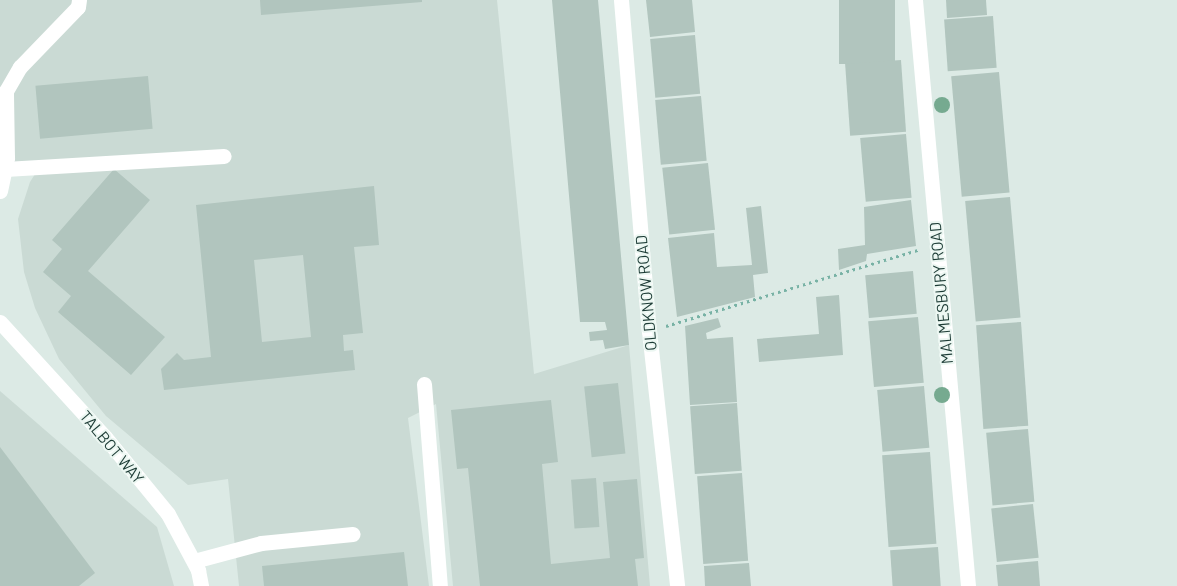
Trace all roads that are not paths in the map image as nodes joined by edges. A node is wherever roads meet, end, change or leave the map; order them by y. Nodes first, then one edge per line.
1 (79, 0) edge
2 (621, 0) edge
3 (915, 0) edge
4 (224, 156) dead end
5 (5, 169) junction
6 (0, 191) edge
7 (0, 322) edge
8 (424, 384) dead end
9 (353, 534) dead end
10 (194, 561) junction
11 (201, 586) edge
12 (440, 586) edge
13 (677, 586) edge
14 (968, 586) edge

1 - 5 street
2 - 13 street, OLDKNOW ROAD
3 - 14 street, MALMESBURY ROAD
4 - 5 street
5 - 6 street
7 - 10 street, TALBOT WAY
8 - 12 street
9 - 10 street
10 - 11 street, TALBOT WAY

